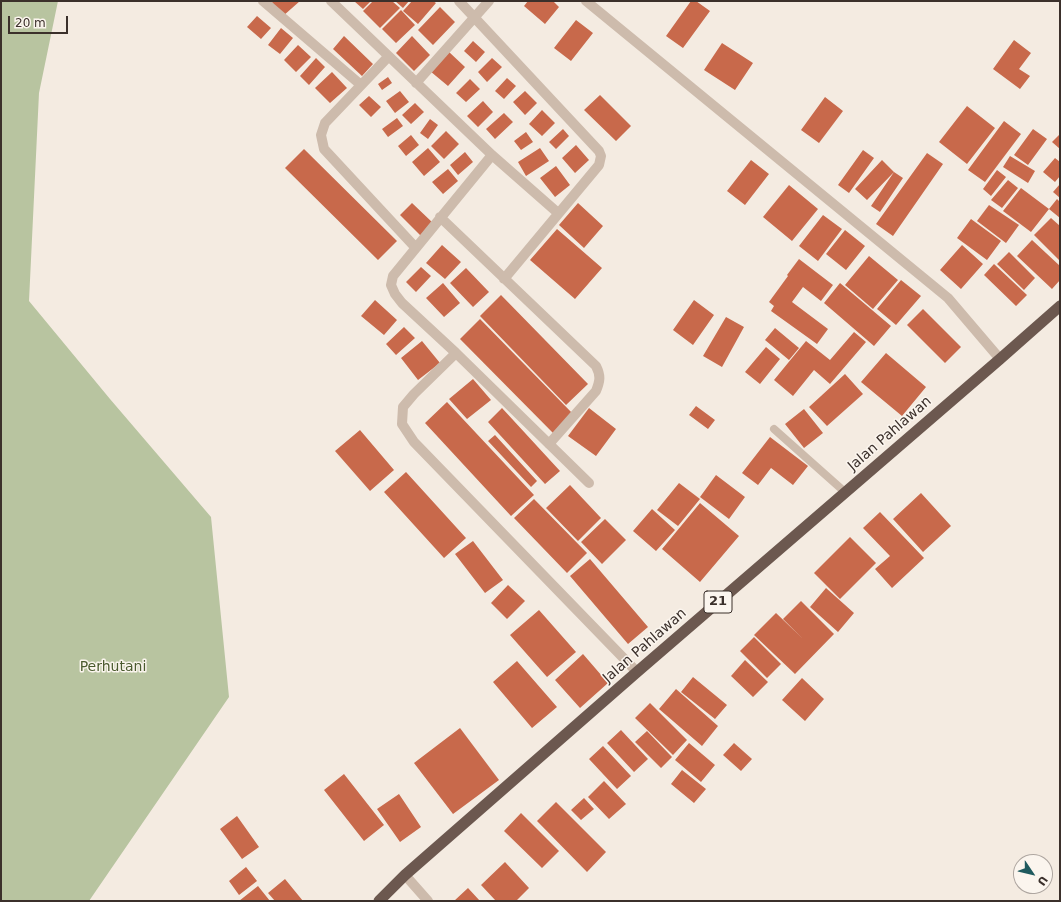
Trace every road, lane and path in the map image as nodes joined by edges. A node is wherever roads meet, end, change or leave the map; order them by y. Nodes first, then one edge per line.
1 (263, 1) edge
2 (331, 1) edge
3 (459, 1) edge
4 (489, 1) edge
5 (586, 1) edge
6 (475, 17) junction
7 (388, 57) junction
8 (416, 83) junction
9 (361, 85) junction
10 (492, 154) junction
11 (558, 214) junction
12 (440, 217) junction
13 (415, 247) junction
14 (504, 280) junction
15 (1060, 306) edge
16 (456, 353) junction
17 (1000, 359) junction
18 (774, 429) dead end
19 (549, 444) junction
20 (589, 482) dead end
21 (846, 493) junction
22 (637, 672) junction
23 (405, 875) junction
24 (378, 901) edge
25 (428, 901) edge

1 - 9 street
2 - 7 street
3 - 6 street
4 - 6 street
5 - 17 street
6 - 8 street
6 - 11 street
7 - 8 street
7 - 9 street
8 - 10 street
9 - 13 street
10 - 11 street
10 - 12 street
11 - 14 street
12 - 13 street
12 - 14 street
13 - 16 street
14 - 19 street
15 - 17 highway, Jalan Pahlawan / 21
16 - 19 street
16 - 22 street
17 - 21 highway, Jalan Pahlawan / 21
18 - 21 lane
19 - 20 street
21 - 22 highway, Jalan Pahlawan / 21
22 - 23 highway, Jalan Pahlawan / 21
23 - 24 highway, Jalan Pahlawan / 21
23 - 25 street

